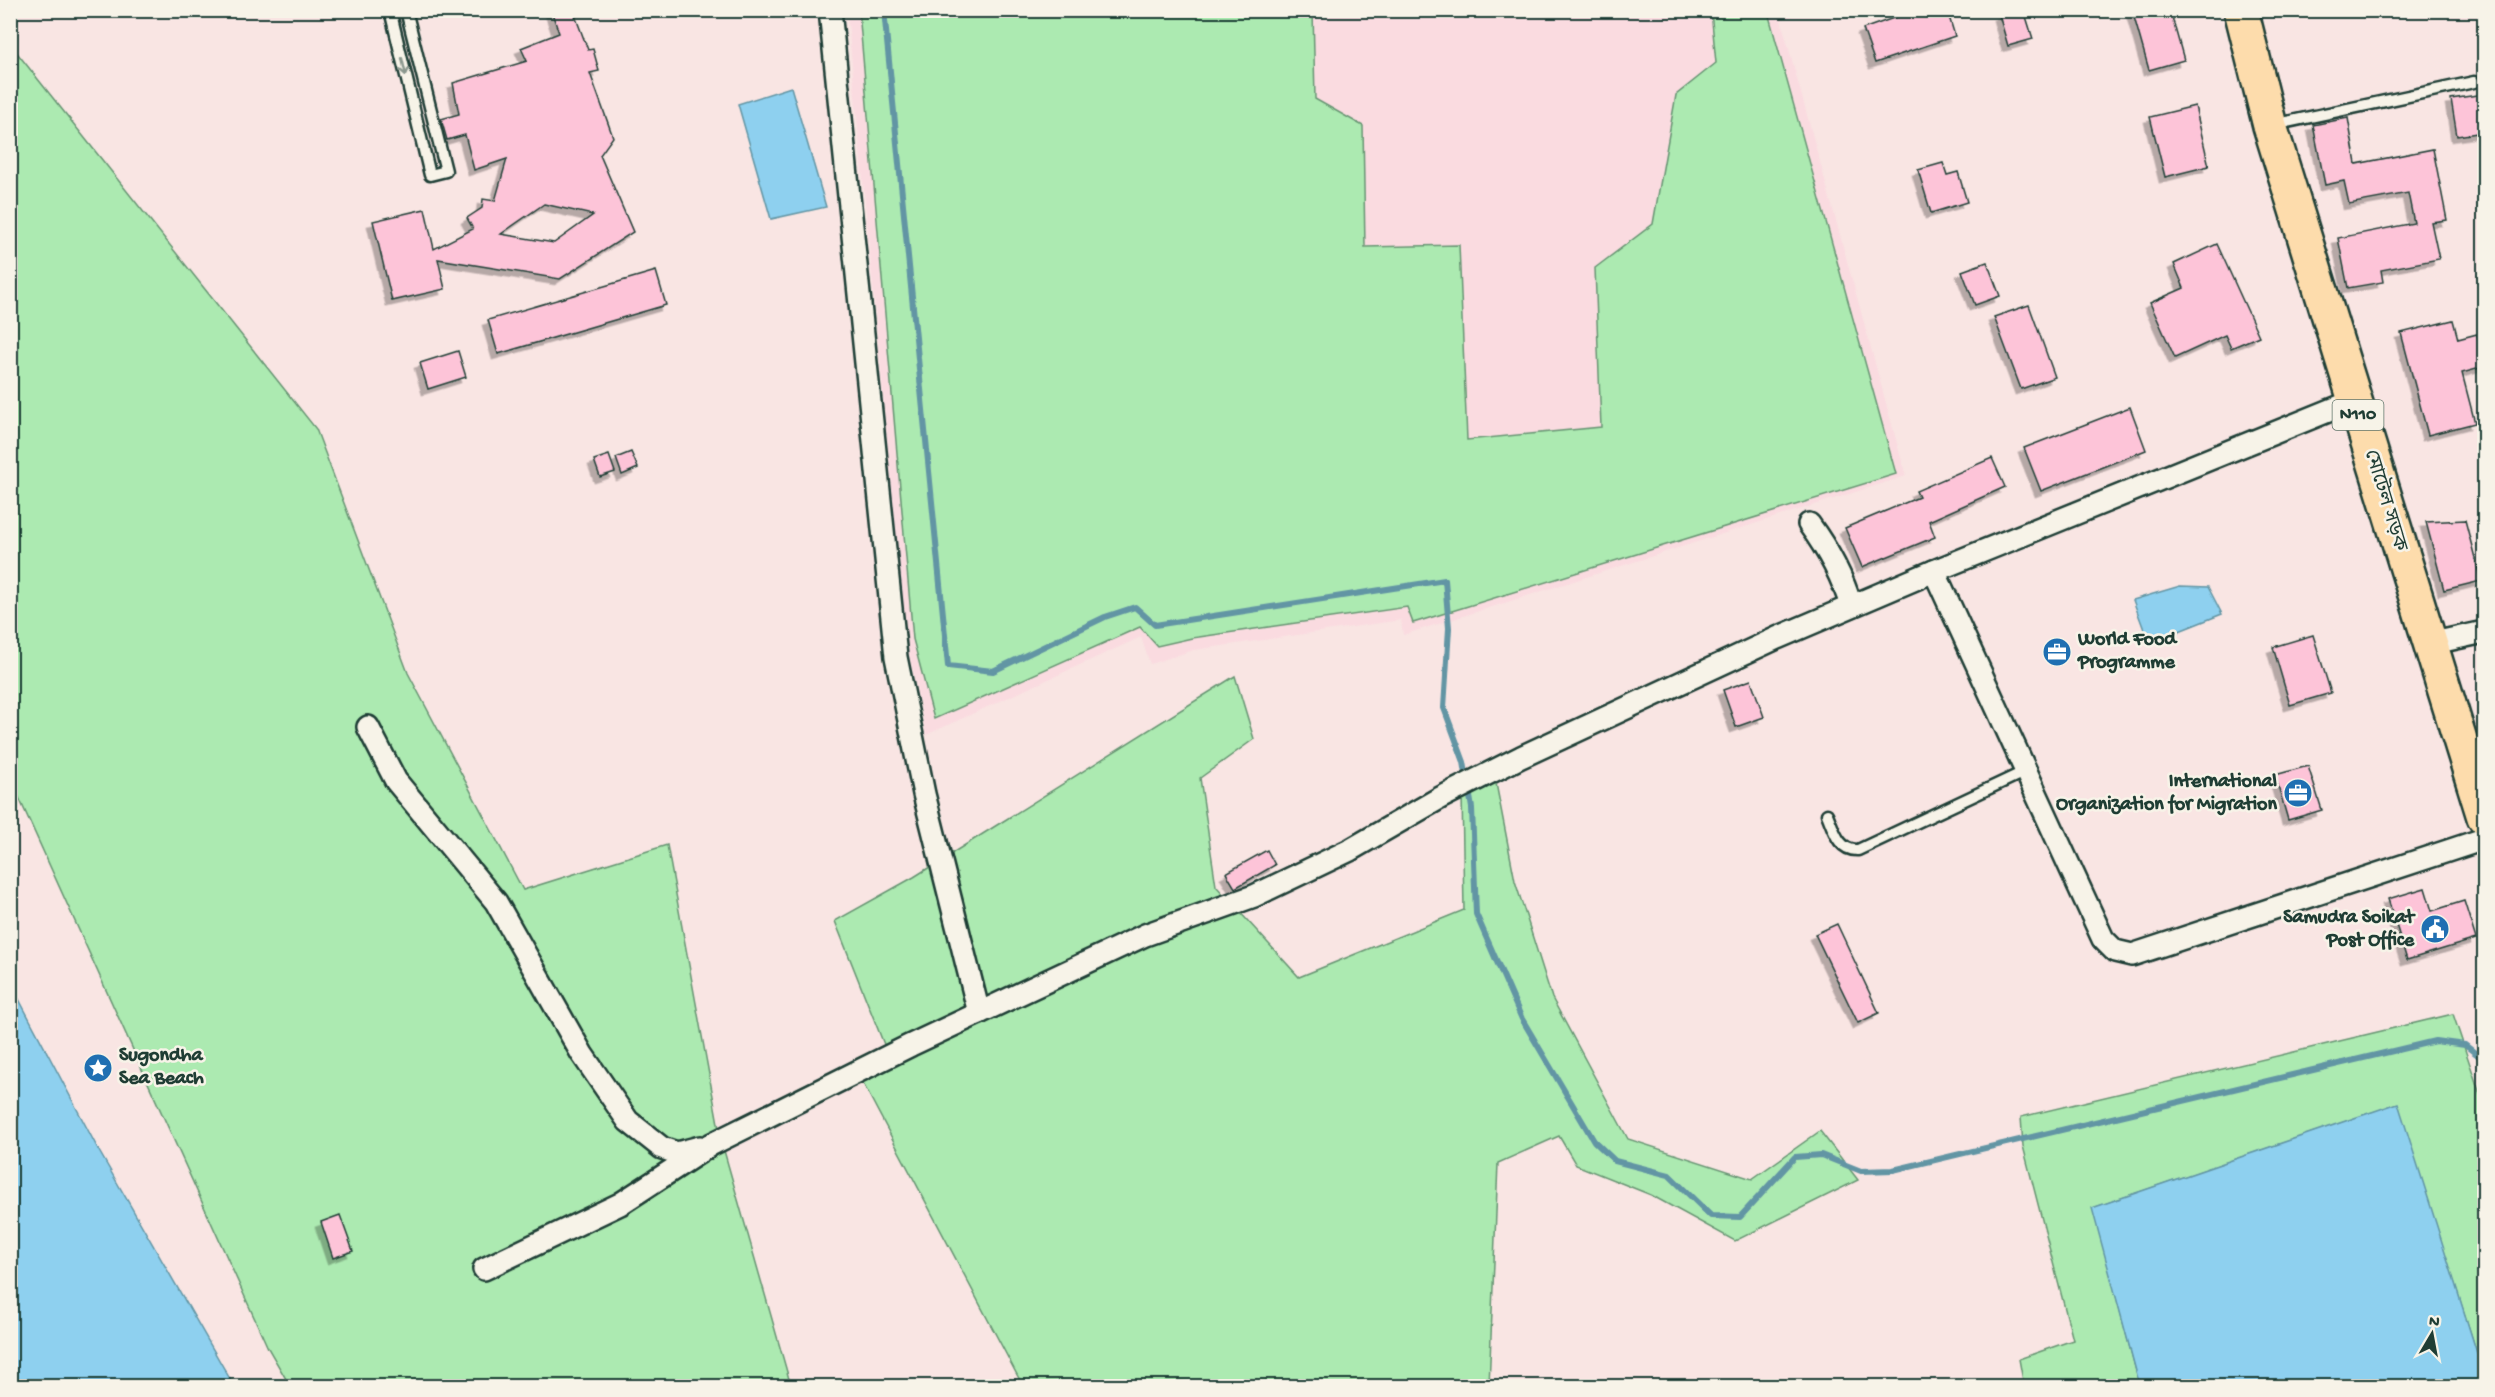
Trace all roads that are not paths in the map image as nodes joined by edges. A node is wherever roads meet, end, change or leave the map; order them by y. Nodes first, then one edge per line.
1 (390, 10) edge
2 (405, 10) edge
3 (830, 10) edge
4 (2241, 10) edge
5 (2474, 82) dead end
6 (2270, 126) junction
7 (2353, 400) junction
8 (1809, 524) dead end
9 (1934, 571) junction
10 (1851, 606) junction
11 (2484, 632) edge
12 (2429, 644) junction
13 (368, 727) dead end
14 (2026, 771) junction
15 (1827, 814) dead end
16 (2484, 817) edge
17 (2484, 838) edge
18 (978, 1013) junction
19 (712, 1144) junction
20 (484, 1269) dead end

1 -> 2 lane
3 - 18 street
4 - 6 highway, মোটেল সড়ক / N110
5 - 6 lane
6 - 7 highway, মোটেল সড়ক / N110
7 - 9 street
7 - 12 highway, মোটেল সড়ক / N110
8 - 10 street
9 - 10 street
9 - 14 street
10 - 18 street
11 - 12 street
12 - 16 highway, মোটেল সড়ক / N110
13 - 19 street
14 - 15 lane
14 - 17 street
18 - 19 street
19 - 20 street

